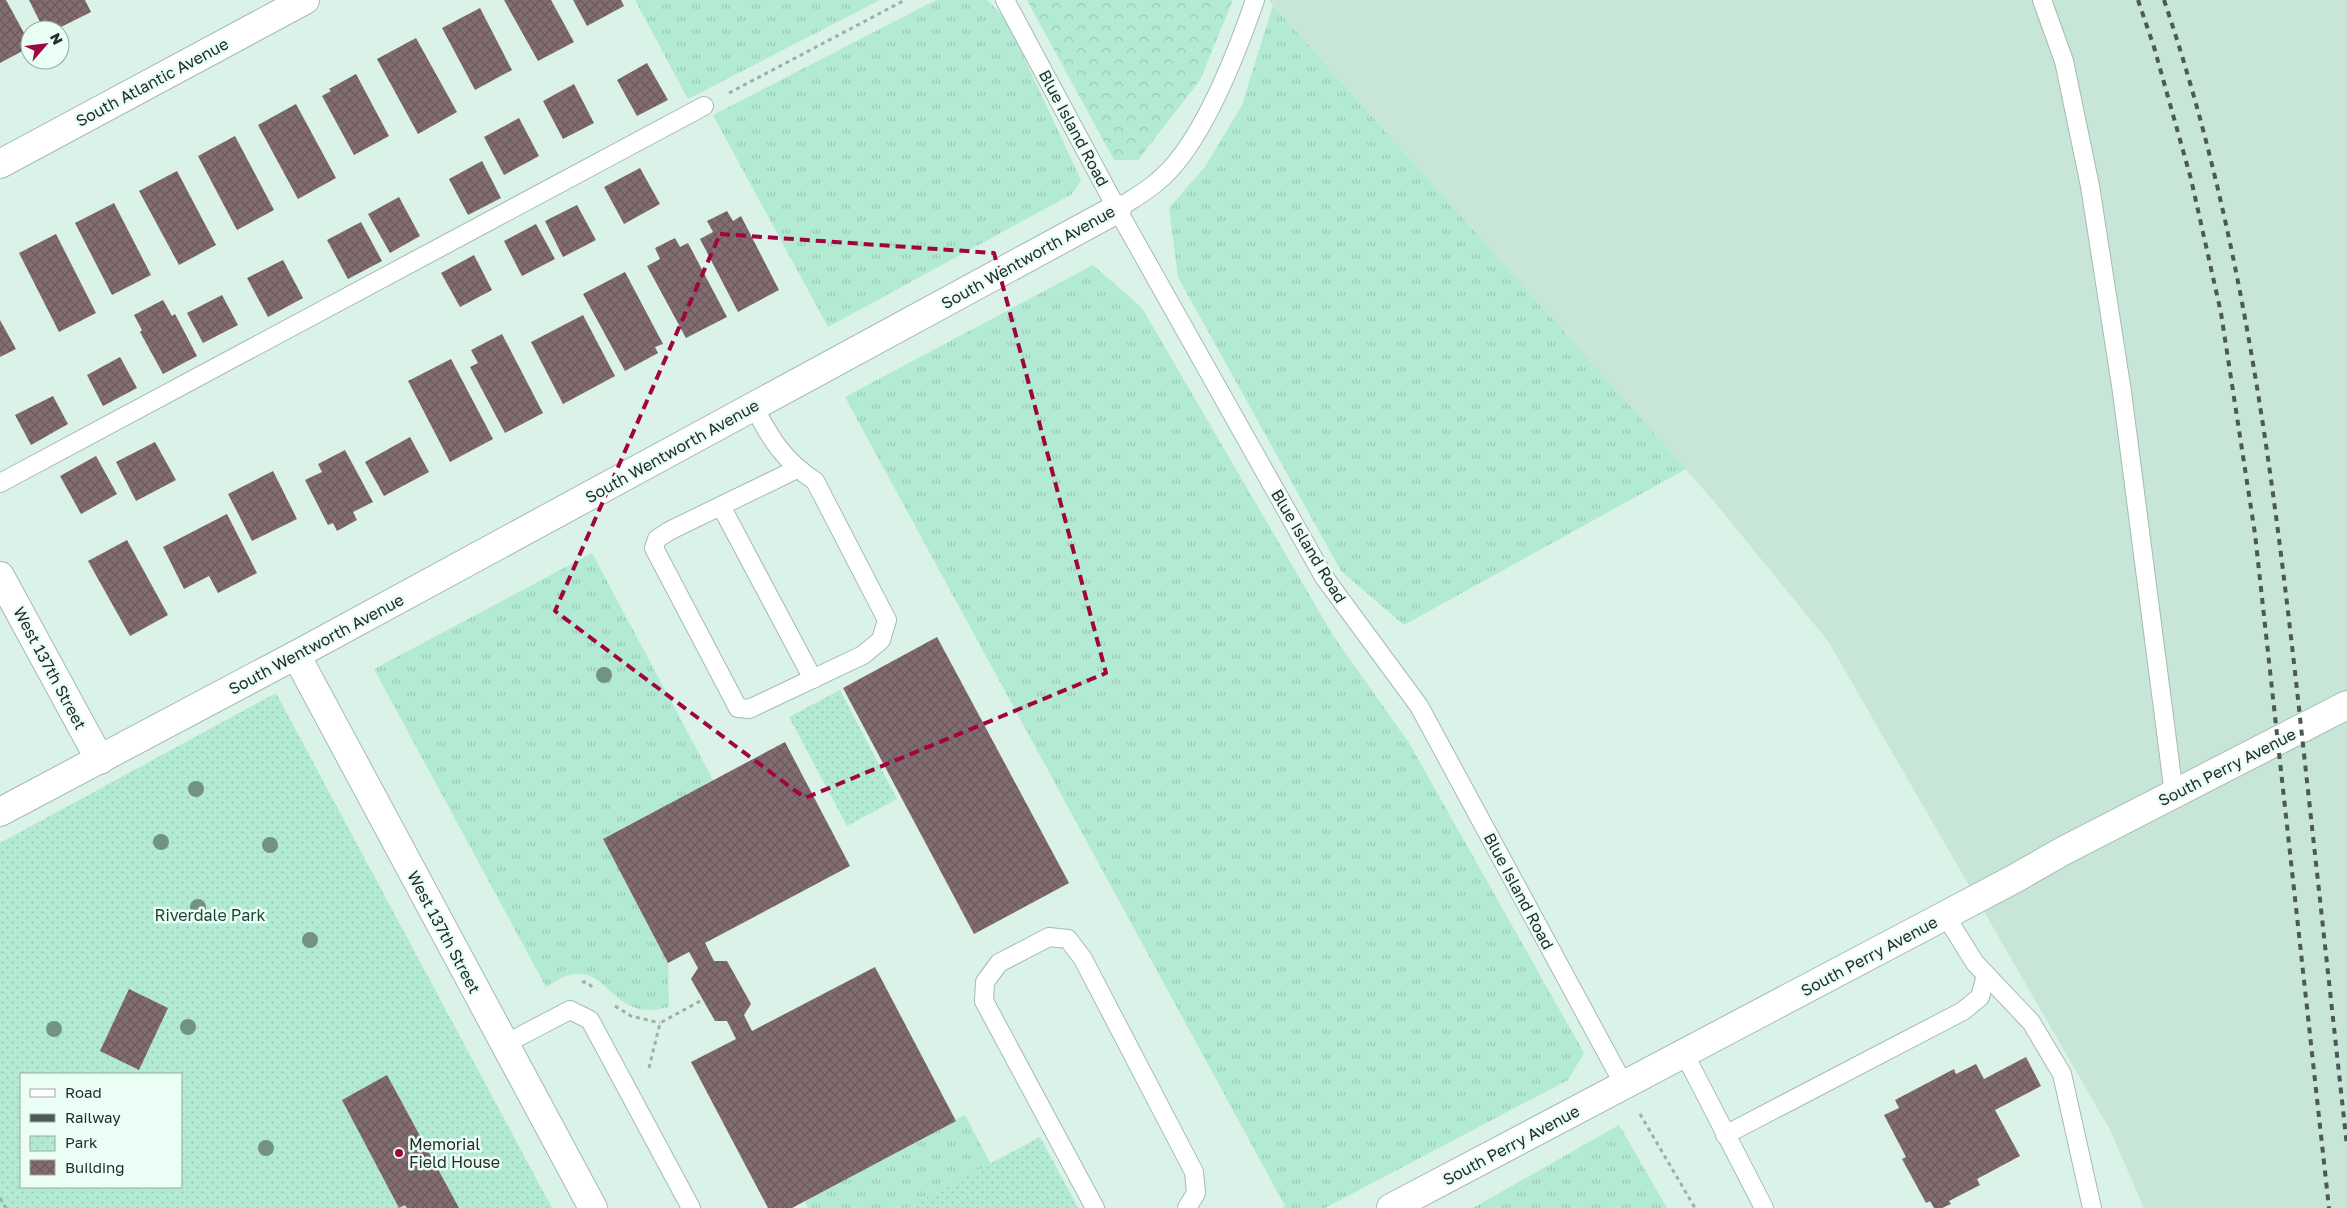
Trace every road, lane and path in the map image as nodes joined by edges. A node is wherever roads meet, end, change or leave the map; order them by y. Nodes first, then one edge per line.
1 (305, 0) edge
2 (905, 0) edge
3 (1005, 0) edge
4 (1255, 0) edge
5 (2042, 0) edge
6 (704, 106) joint
7 (0, 164) edge
8 (1117, 209) junction
9 (754, 406) junction
10 (797, 469) junction
11 (0, 483) edge
12 (721, 506) junction
13 (0, 576) edge
14 (296, 656) junction
15 (813, 679) junction
16 (2347, 705) edge
17 (100, 760) junction
18 (2174, 794) junction
19 (0, 812) edge
20 (1945, 916) junction
21 (1986, 975) junction
22 (702, 1000) dead end
23 (505, 1044) junction
24 (1684, 1053) junction
25 (651, 1076) dead end
26 (1624, 1085) junction
27 (1726, 1135) junction
28 (0, 1198) edge
29 (6, 1208) edge
30 (593, 1208) edge
31 (691, 1208) edge
32 (1094, 1208) edge
33 (1187, 1208) edge
34 (1391, 1208) edge
35 (1695, 1208) edge
36 (1764, 1208) edge
37 (2092, 1208) edge

1 - 7 street, South Atlantic Avenue
2 - 6 path
3 - 8 lane, Blue Island Road
4 - 8 lane, South Wentworth Avenue
5 - 18 lane
6 - 11 lane
8 - 9 street, South Wentworth Avenue
8 - 26 lane, Blue Island Road
9 - 10 lane
9 - 14 street, South Wentworth Avenue
10 - 12 lane
10 - 15 lane
12 - 15 lane
12 - 15 lane
13 - 17 street, West 137th Street
14 - 17 street, South Wentworth Avenue
14 - 23 street, West 137th Street
16 - 18 street, South Perry Avenue
17 - 19 street, South Wentworth Avenue
18 - 20 street, South Perry Avenue
20 - 21 lane
20 - 24 street, South Perry Avenue
21 - 27 lane
21 - 37 lane
22 - 25 path
23 - 30 street, West 137th Street
23 - 31 lane
24 - 26 street, South Perry Avenue
24 - 27 lane
26 - 34 street, South Perry Avenue
26 - 35 path
27 - 36 lane
28 - 29 path
32 - 33 lane

